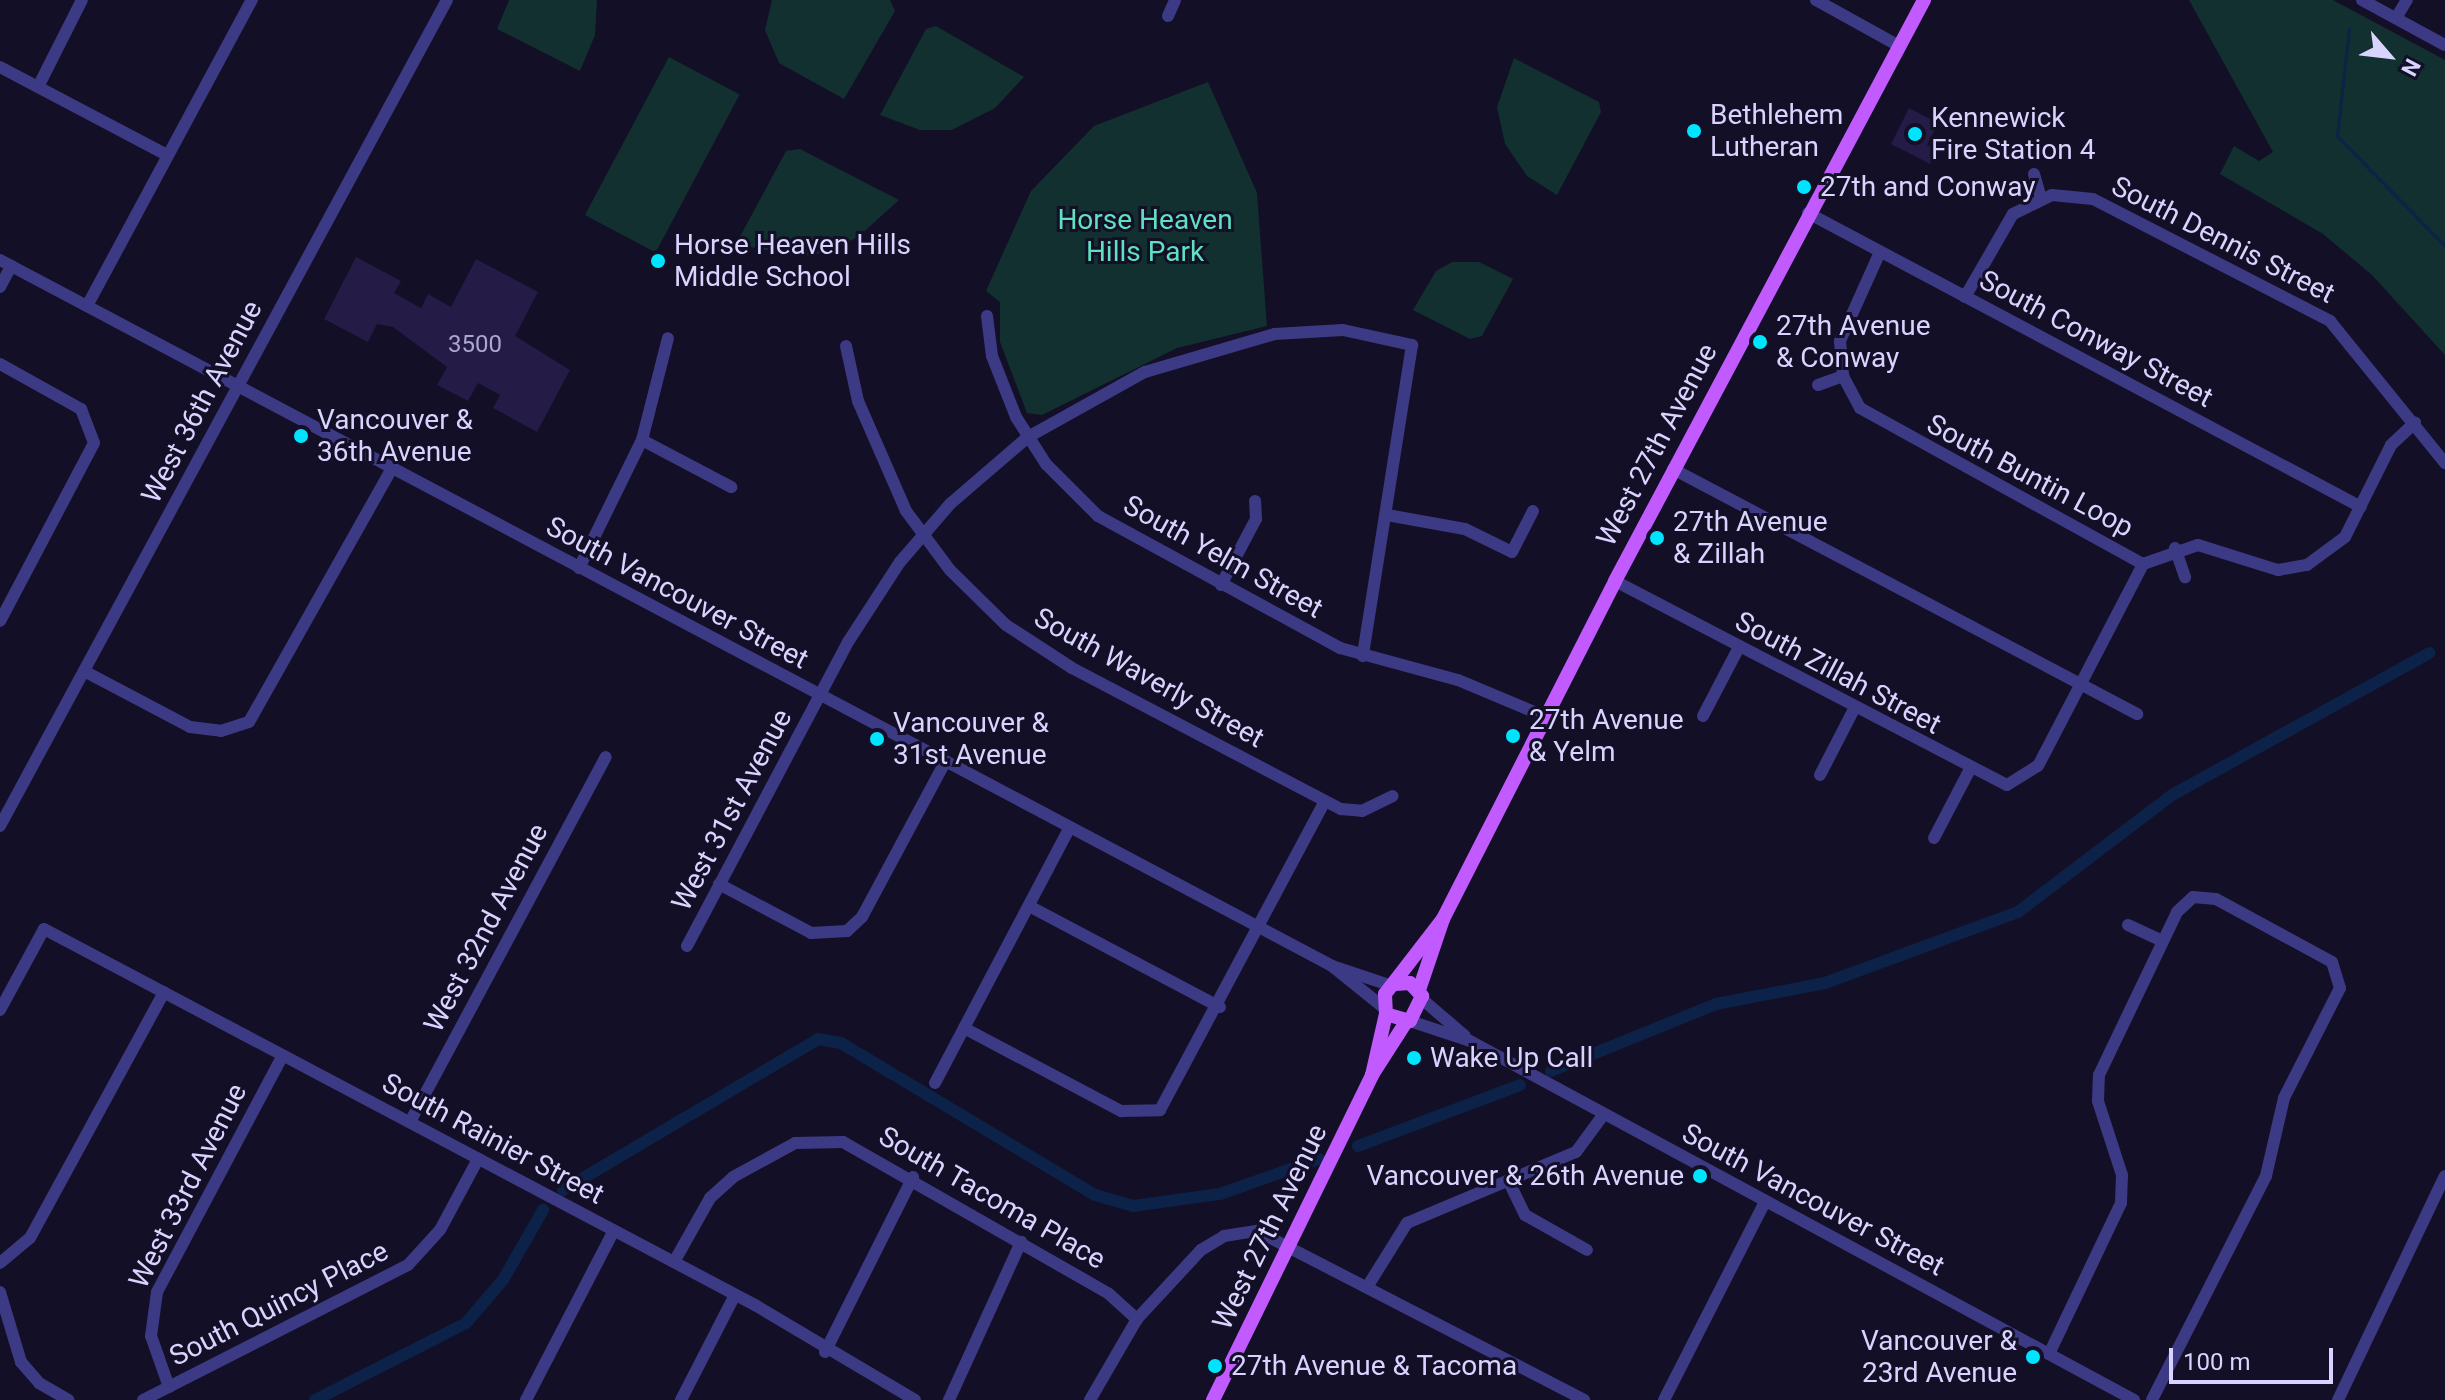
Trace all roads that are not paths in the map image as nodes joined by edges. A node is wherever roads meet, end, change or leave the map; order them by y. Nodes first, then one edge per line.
1 (82, 0) edge
2 (252, 0) edge
3 (447, 0) edge
4 (1175, 0) edge
5 (1816, 0) edge
6 (1924, 0) edge
7 (2362, 0) edge
8 (2407, 0) edge
9 (1168, 16) dead end
10 (2396, 18) junction
11 (2445, 45) edge
12 (1899, 46) junction
13 (0, 67) edge
14 (38, 87) junction
15 (167, 155) junction
16 (2034, 174) dead end
17 (2041, 198) junction
18 (1808, 213) junction
19 (1880, 252) junction
20 (6, 263) edge
21 (0, 287) edge
22 (1965, 297) junction
23 (87, 306) junction
24 (987, 316) dead end
25 (668, 338) dead end
26 (846, 346) dead end
27 (0, 364) edge
28 (1843, 376) junction
29 (1818, 385) dead end
30 (238, 386) junction
31 (2415, 423) junction
32 (1028, 437) junction
33 (642, 440) junction
34 (2445, 463) edge
35 (392, 468) junction
36 (1673, 469) junction
37 (731, 487) dead end
38 (1255, 501) dead end
39 (2361, 507) junction
40 (1533, 511) dead end
41 (1387, 515) junction
42 (922, 535) junction
43 (2175, 548) junction
44 (2143, 564) junction
45 (579, 568) junction
46 (2185, 577) dead end
47 (1615, 581) junction
48 (1221, 585) junction
49 (0, 621) edge
50 (1739, 647) junction
51 (1363, 656) junction
52 (84, 671) junction
53 (2081, 683) junction
54 (819, 695) junction
55 (1854, 709) junction
56 (2137, 714) dead end
57 (1703, 716) dead end
58 (1546, 717) junction
59 (606, 757) dead end
60 (945, 762) junction
61 (1969, 771) junction
62 (1820, 775) dead end
63 (1393, 796) dead end
64 (0, 797) edge
65 (1325, 801) junction
66 (12, 803) junction
67 (0, 826) edge
68 (1070, 827) junction
69 (1934, 838) dead end
70 (719, 884) junction
71 (1029, 906) junction
72 (1443, 919) junction
73 (2128, 925) dead end
74 (1258, 927) junction
75 (2163, 941) junction
76 (687, 946) dead end
77 (1332, 966) junction
78 (1394, 985) junction
79 (164, 992) junction
80 (1421, 995) junction
81 (1220, 1007) junction
82 (0, 1010) edge
83 (1385, 1010) junction
84 (1408, 1022) junction
85 (964, 1028) junction
86 (1470, 1041) junction
87 (283, 1055) junction
88 (1372, 1075) junction
89 (935, 1083) dead end
90 (1604, 1114) junction
91 (410, 1122) junction
92 (478, 1159) junction
93 (2445, 1176) edge
94 (913, 1177) junction
95 (1508, 1180) junction
96 (1765, 1202) junction
97 (614, 1230) junction
98 (1021, 1242) junction
99 (1293, 1244) junction
100 (1587, 1250) dead end
101 (674, 1262) junction
102 (0, 1263) edge
103 (1369, 1284) junction
104 (0, 1292) edge
105 (735, 1295) junction
106 (1137, 1319) junction
107 (825, 1352) junction
108 (2049, 1354) junction
109 (169, 1387) junction
110 (2111, 1395) edge
111 (69, 1400) edge
112 (143, 1400) edge
113 (526, 1400) edge
114 (681, 1400) edge
115 (915, 1400) edge
116 (949, 1400) edge
117 (1090, 1400) edge
118 (1213, 1400) edge
119 (1584, 1400) edge
120 (1664, 1400) edge
121 (2134, 1400) edge
122 (2152, 1400) edge
123 (2338, 1400) edge

1 - 14 street
2 - 15 street
3 - 30 street, West 36th Avenue
4 - 9 street
5 - 12 street
6 - 12 main road, West 27th Avenue
7 - 10 street
8 - 10 street
10 - 11 street
12 - 18 main road, West 27th Avenue
13 - 14 street
14 - 15 street
15 - 23 street
16 - 17 street
17 - 22 street
17 - 31 street, South Dennis Street
18 - 19 street, South Conway Street
18 - 36 main road, West 27th Avenue
19 - 22 street, South Conway Street
19 - 28 street
20 - 21 street
20 - 23 street, South Vancouver Street
22 - 39 street, South Conway Street
23 - 30 street, South Vancouver Street
24 - 32 street, South Yelm Street
25 - 33 street
26 - 42 street, South Waverly Street
27 - 49 street
28 - 29 street
28 - 44 street, South Buntin Loop
30 - 35 street, South Vancouver Street
30 - 52 street, West 36th Avenue
31 - 34 street, South Dennis Street
31 - 39 street, South Buntin Loop
32 - 41 street, West 31st Avenue
32 - 42 street, West 31st Avenue
32 - 48 street, South Yelm Street
33 - 37 street
33 - 45 street
35 - 45 street, South Vancouver Street
35 - 52 street
36 - 47 main road, West 27th Avenue
36 - 53 street
38 - 48 street
39 - 43 street, South Buntin Loop
40 - 41 street
41 - 51 street
42 - 54 street, West 31st Avenue
42 - 65 street, South Waverly Street
43 - 44 street, South Buntin Loop
43 - 46 street
44 - 53 street
45 - 54 street, South Vancouver Street
47 - 50 street, South Zillah Street
47 - 58 main road, West 27th Avenue
48 - 51 street, South Yelm Street
50 - 55 street, South Zillah Street
50 - 57 street
51 - 58 street, South Yelm Street
52 - 66 street, West 36th Avenue
53 - 56 street
53 - 61 street, South Zillah Street
54 - 60 street, South Vancouver Street
54 - 70 street, West 31st Avenue
55 - 61 street, South Zillah Street
55 - 62 street
58 - 72 main road, West 27th Avenue
59 - 91 street, West 32nd Avenue
60 - 68 street, South Vancouver Street
60 - 70 street
61 - 69 street
63 - 65 street, South Waverly Street
64 - 66 street
65 - 74 street
66 - 67 street, West 36th Avenue
68 - 71 street
68 - 74 street, South Vancouver Street
70 - 76 street, West 31st Avenue
71 - 81 street
71 - 85 street
72 - 78 main road, West 27th Avenue
72 - 80 main road, West 27th Avenue
73 - 75 street
74 - 77 street, South Vancouver Street
74 - 81 street
75 - 108 street
75 - 122 street
77 - 78 street, South Vancouver Street
77 - 83 street, South Vancouver Street
78 - 80 main road
78 - 83 main road, West 27th Avenue
79 - 82 street, South Rainier Street
79 - 87 street, South Rainier Street
79 - 102 street
80 - 84 main road, West 27th Avenue
80 - 86 street, South Vancouver Street
81 - 85 street
83 - 84 main road
83 - 88 main road, West 27th Avenue
84 - 86 street, South Vancouver Street
84 - 88 main road, West 27th Avenue
85 - 89 street
86 - 90 street, South Vancouver Street
87 - 91 street, South Rainier Street
87 - 109 street, West 33rd Avenue
88 - 99 main road, West 27th Avenue
90 - 95 street
90 - 96 street, South Vancouver Street
91 - 92 street, South Rainier Street
92 - 97 street, South Rainier Street
92 - 109 street, South Quincy Place
93 - 123 street
94 - 98 street, South Tacoma Place
94 - 101 street, South Tacoma Place
94 - 107 street
95 - 100 street
95 - 103 street
96 - 108 street, South Vancouver Street
96 - 120 street
97 - 101 street, South Rainier Street
97 - 113 street
98 - 106 street, South Tacoma Place
98 - 116 street
99 - 103 street
99 - 106 street
99 - 118 main road, West 27th Avenue
101 - 105 street, South Rainier Street
103 - 119 street
104 - 111 street
105 - 107 street, South Rainier Street
105 - 114 street
106 - 117 street
107 - 115 street, South Rainier Street
108 - 110 street, South Vancouver Street
109 - 112 street, South Quincy Place
110 - 121 street, South Vancouver Street

